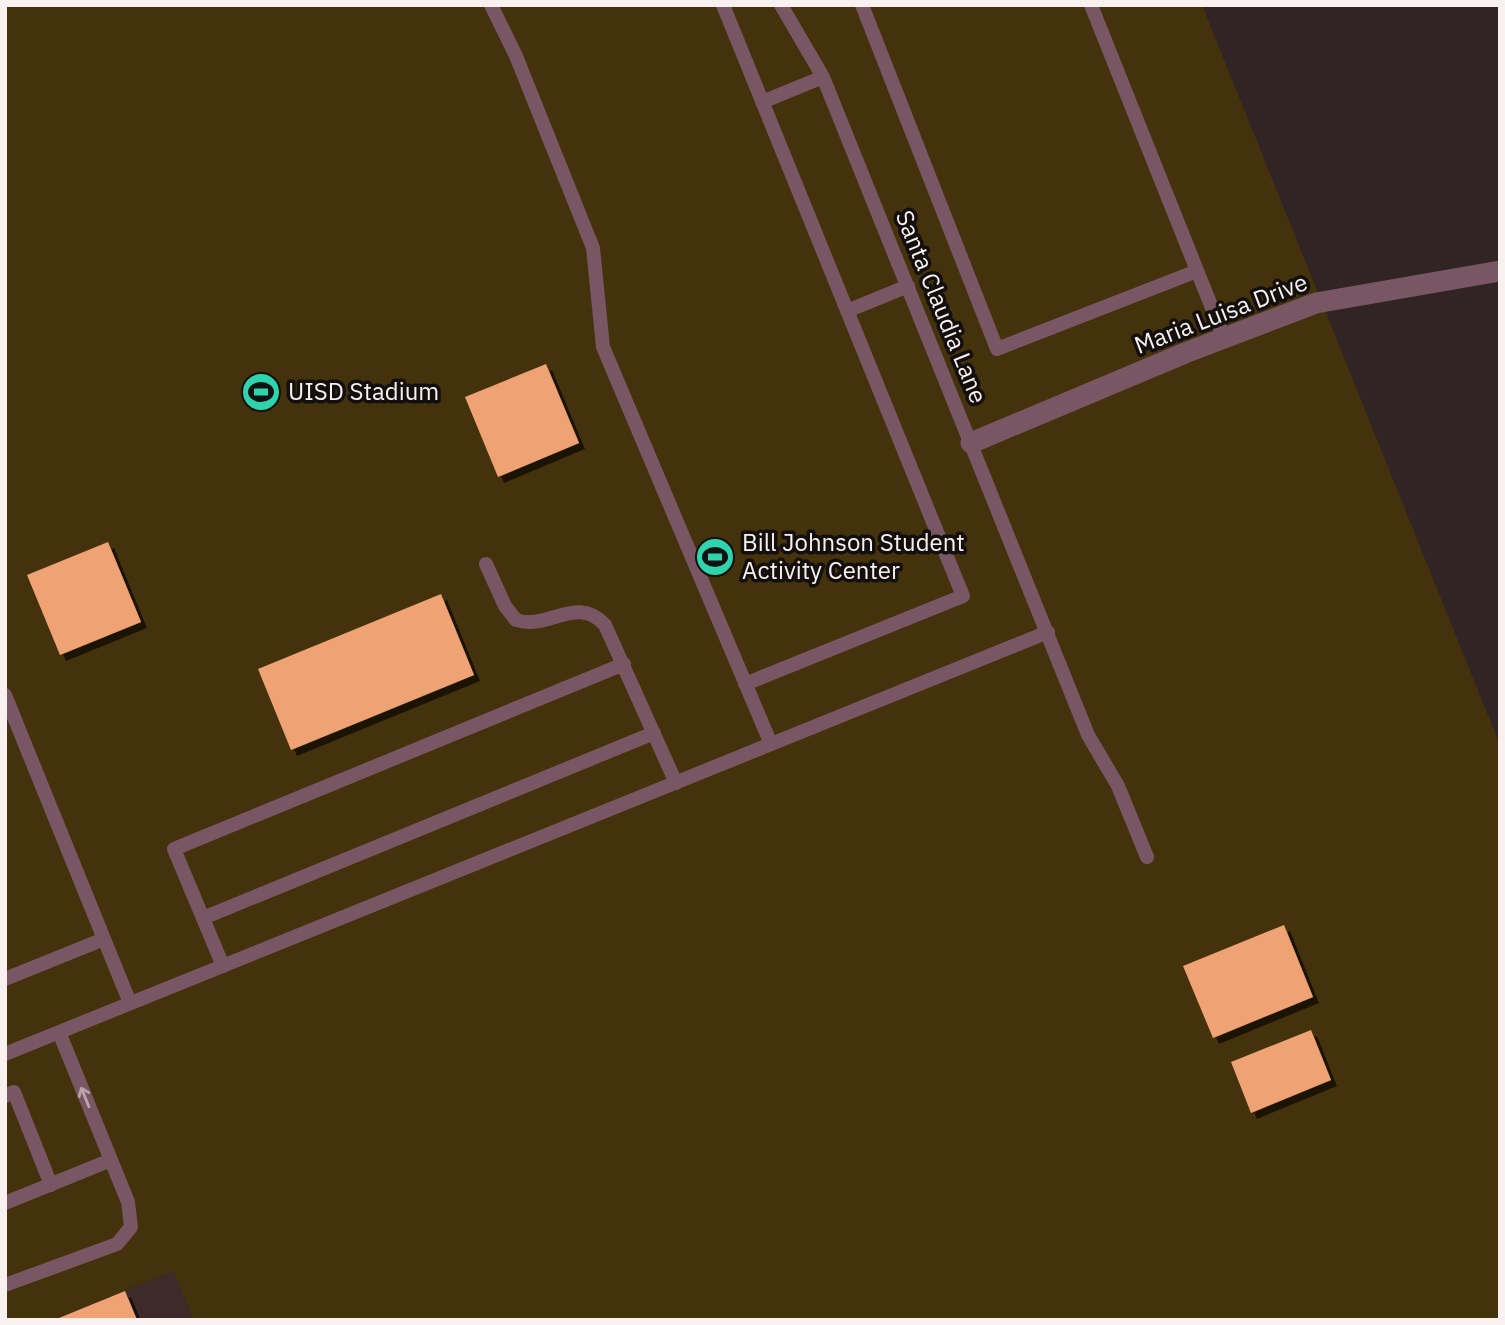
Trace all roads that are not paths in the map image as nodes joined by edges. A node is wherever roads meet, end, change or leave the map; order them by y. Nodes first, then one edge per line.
1 (491, 5) edge
2 (723, 5) edge
3 (781, 5) edge
4 (862, 5) edge
5 (1091, 5) edge
6 (822, 77) junction
7 (762, 102) junction
8 (1197, 271) junction
9 (1500, 271) edge
10 (908, 286) junction
11 (847, 311) junction
12 (1224, 338) junction
13 (971, 443) junction
14 (486, 564) dead end
15 (1048, 632) junction
16 (624, 664) junction
17 (746, 684) junction
18 (5, 695) edge
19 (654, 733) junction
20 (771, 744) junction
21 (676, 783) junction
22 (1147, 857) dead end
23 (203, 918) junction
24 (104, 939) junction
25 (223, 966) junction
26 (5, 979) edge
27 (130, 1003) junction
28 (58, 1032) junction
29 (5, 1054) edge
30 (5, 1096) edge
31 (111, 1160) junction
32 (51, 1185) junction
33 (5, 1203) edge
34 (5, 1286) edge

1 - 17 lane
2 - 7 lane
3 - 6 lane, Santa Claudia Lane
4 - 8 lane
5 - 8 lane
6 - 7 lane
6 - 10 lane, Santa Claudia Lane
7 - 11 lane
8 - 12 lane
9 - 12 street, Maria Luisa Drive
10 - 11 lane
10 - 13 lane, Santa Claudia Lane
11 - 17 lane
12 - 13 street, Maria Luisa Drive
13 - 15 lane, Santa Claudia Lane
14 - 16 lane
15 - 20 lane
15 - 22 lane, Santa Claudia Lane
16 - 19 lane
16 - 23 lane
17 - 20 lane
18 - 24 lane
19 - 21 lane
19 - 23 lane
20 - 21 lane
21 - 25 lane
23 - 25 lane
24 - 26 lane
24 - 27 lane
25 - 27 lane
27 - 28 lane
28 - 29 lane
31 -> 28 lane
30 - 32 lane
31 - 32 lane
31 - 34 lane
32 - 33 lane

